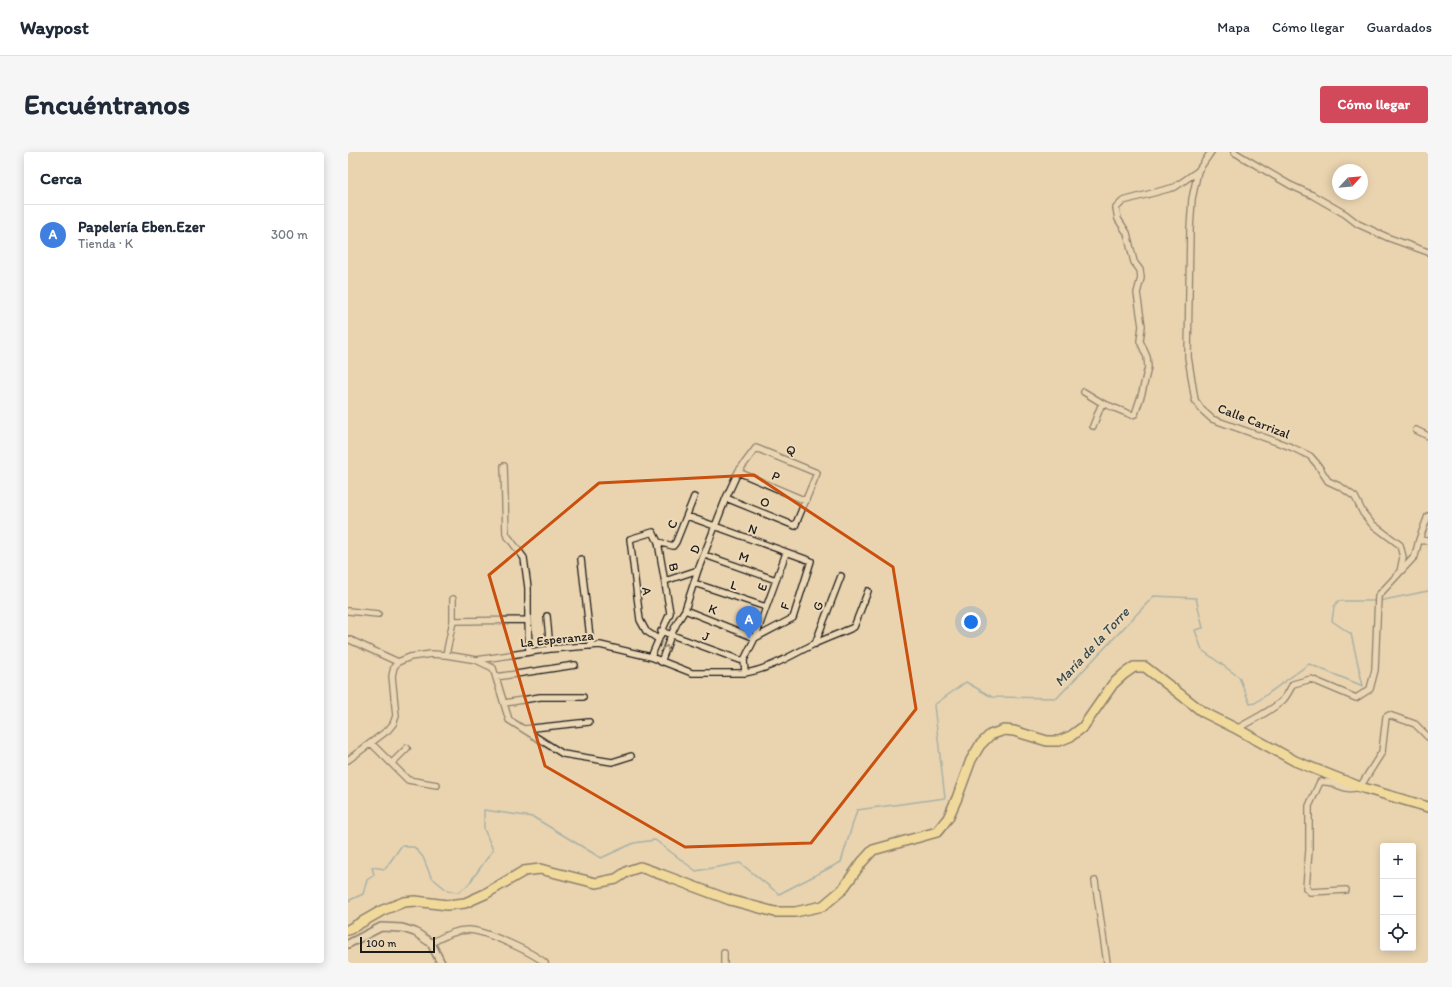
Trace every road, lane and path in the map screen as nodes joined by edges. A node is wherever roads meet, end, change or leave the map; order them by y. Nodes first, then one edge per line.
1 (1211, 152) edge
2 (1238, 153) edge
3 (1198, 171) junction
4 (1428, 252) edge
5 (1084, 392) dead end
6 (1102, 403) junction
7 (1093, 426) dead end
8 (1416, 430) dead end
9 (1428, 436) edge
10 (756, 448) joint
11 (504, 466) dead end
12 (738, 472) junction
13 (694, 497) dead end
14 (726, 498) junction
15 (806, 501) junction
16 (688, 516) junction
17 (1428, 516) edge
18 (716, 527) junction
19 (1419, 540) junction
20 (658, 542) junction
21 (1428, 542) edge
22 (786, 553) junction
23 (705, 555) junction
24 (581, 559) dead end
25 (811, 561) joint
26 (698, 570) junction
27 (1400, 572) junction
28 (841, 576) dead end
29 (776, 580) junction
30 (665, 581) junction
31 (694, 583) junction
32 (868, 591) dead end
33 (453, 599) dead end
34 (766, 607) junction
35 (685, 610) junction
36 (348, 611) edge
37 (378, 614) dead end
38 (546, 616) dead end
39 (453, 620) junction
40 (528, 620) junction
41 (661, 631) junction
42 (671, 635) junction
43 (755, 638) junction
44 (348, 639) edge
45 (658, 639) junction
46 (815, 644) junction
47 (592, 646) junction
48 (550, 649) junction
49 (529, 652) junction
50 (446, 655) junction
51 (651, 657) junction
52 (477, 660) junction
53 (744, 660) junction
54 (398, 662) junction
55 (660, 662) junction
56 (575, 665) dead end
57 (745, 673) junction
58 (496, 677) junction
59 (582, 696) dead end
60 (504, 703) junction
61 (589, 722) dead end
62 (524, 729) junction
63 (1237, 729) junction
64 (1428, 737) edge
65 (371, 742) junction
66 (408, 748) dead end
67 (632, 756) dead end
68 (348, 760) edge
69 (392, 763) junction
70 (437, 785) dead end
71 (1360, 787) junction
72 (1428, 807) edge
73 (1095, 881) dead end
74 (1346, 890) dead end
75 (348, 930) edge
76 (431, 943) junction
77 (348, 944) edge
78 (724, 953) dead end
79 (440, 962) edge
80 (545, 963) edge
81 (724, 963) edge
82 (1107, 963) edge

1 - 3 street, Calle Carrizal
2 - 4 street
3 - 6 street
3 - 27 street, Calle Carrizal
5 - 6 street
6 - 7 street
8 - 9 street
10 - 12 street, D
10 - 15 street, Q
11 - 40 street
12 - 14 street, D
12 - 15 street, P
13 - 16 street, C
14 - 15 street, O
14 - 18 street, D
16 - 18 street, N
16 - 20 street, C
17 - 19 street
18 - 22 street, N
18 - 23 street, D
19 - 21 street
19 - 27 street
20 - 30 street, B
20 - 45 street, A
22 - 25 street, N
22 - 29 street, E
23 - 26 street, D
23 - 29 street, M
24 - 47 street
25 - 43 street, F
26 - 30 street
26 - 31 street, D
27 - 63 street
28 - 46 street, G
29 - 34 street, E
30 - 41 street, B
31 - 34 street, L
31 - 35 street, D
32 - 46 street, La Esperanza
33 - 39 street
34 - 43 street, E
35 - 42 street, D
35 - 43 street, K
36 - 37 street
38 - 48 street
39 - 40 street, La Esperanza
39 - 50 street
40 - 49 street
41 - 42 street, J
41 - 45 street
42 - 53 street, J
55 -> 42 street, D
43 - 53 street, E
44 - 54 street
45 - 51 street
46 - 57 street, La Esperanza
47 - 48 street, La Esperanza
47 - 51 street, La Esperanza
48 - 49 street, La Esperanza
49 - 52 street, La Esperanza
50 - 52 street, La Esperanza
50 - 54 street, La Esperanza
51 - 55 street, La Esperanza
52 - 58 street
53 - 57 street
54 - 65 street
55 - 57 street, La Esperanza
56 - 58 street
58 - 60 street
59 - 60 street
60 - 62 street
61 - 62 street
62 - 67 street
63 - 71 main road
63 - 75 main road
64 - 71 street
65 - 68 street
65 - 69 street
66 - 69 street
69 - 70 street
71 - 72 main road
71 - 74 street
73 - 82 street
76 - 77 street
76 - 79 street
76 - 80 street
78 - 81 street

